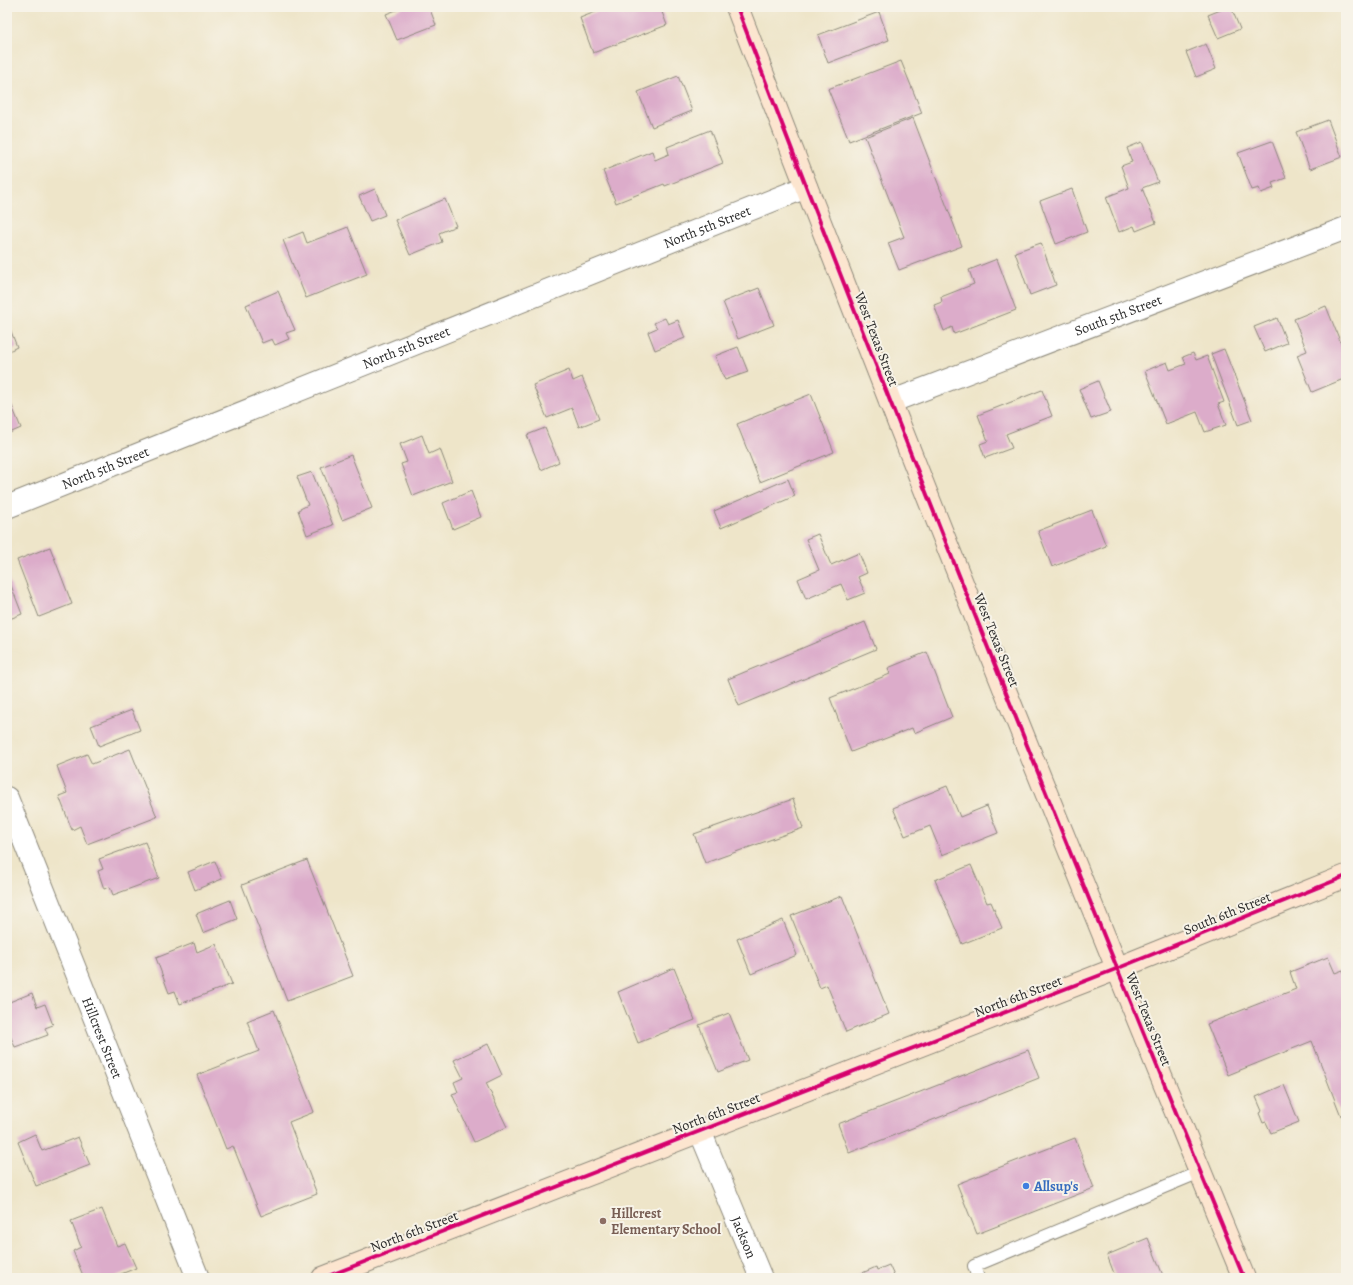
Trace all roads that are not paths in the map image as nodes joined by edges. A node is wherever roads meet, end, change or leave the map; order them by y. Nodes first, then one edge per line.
1 (737, 7) edge
2 (806, 187) junction
3 (1346, 228) edge
4 (890, 402) junction
5 (7, 507) edge
6 (7, 798) edge
7 (1346, 876) edge
8 (1116, 969) junction
9 (700, 1131) junction
10 (1200, 1172) junction
11 (198, 1278) edge
12 (323, 1278) edge
13 (760, 1278) edge
14 (978, 1278) edge
15 (1244, 1278) edge

1 - 2 street, West Texas Street
2 - 4 street, West Texas Street
2 - 5 street, North 5th Street
3 - 4 street, South 5th Street
4 - 8 street, West Texas Street
6 - 11 street, Hillcrest Street
7 - 8 street, South 6th Street
8 - 9 street, North 6th Street
8 - 10 street, West Texas Street
9 - 12 street, North 6th Street
9 - 13 street, Jackson
10 - 14 lane
10 - 15 street, West Texas Street

